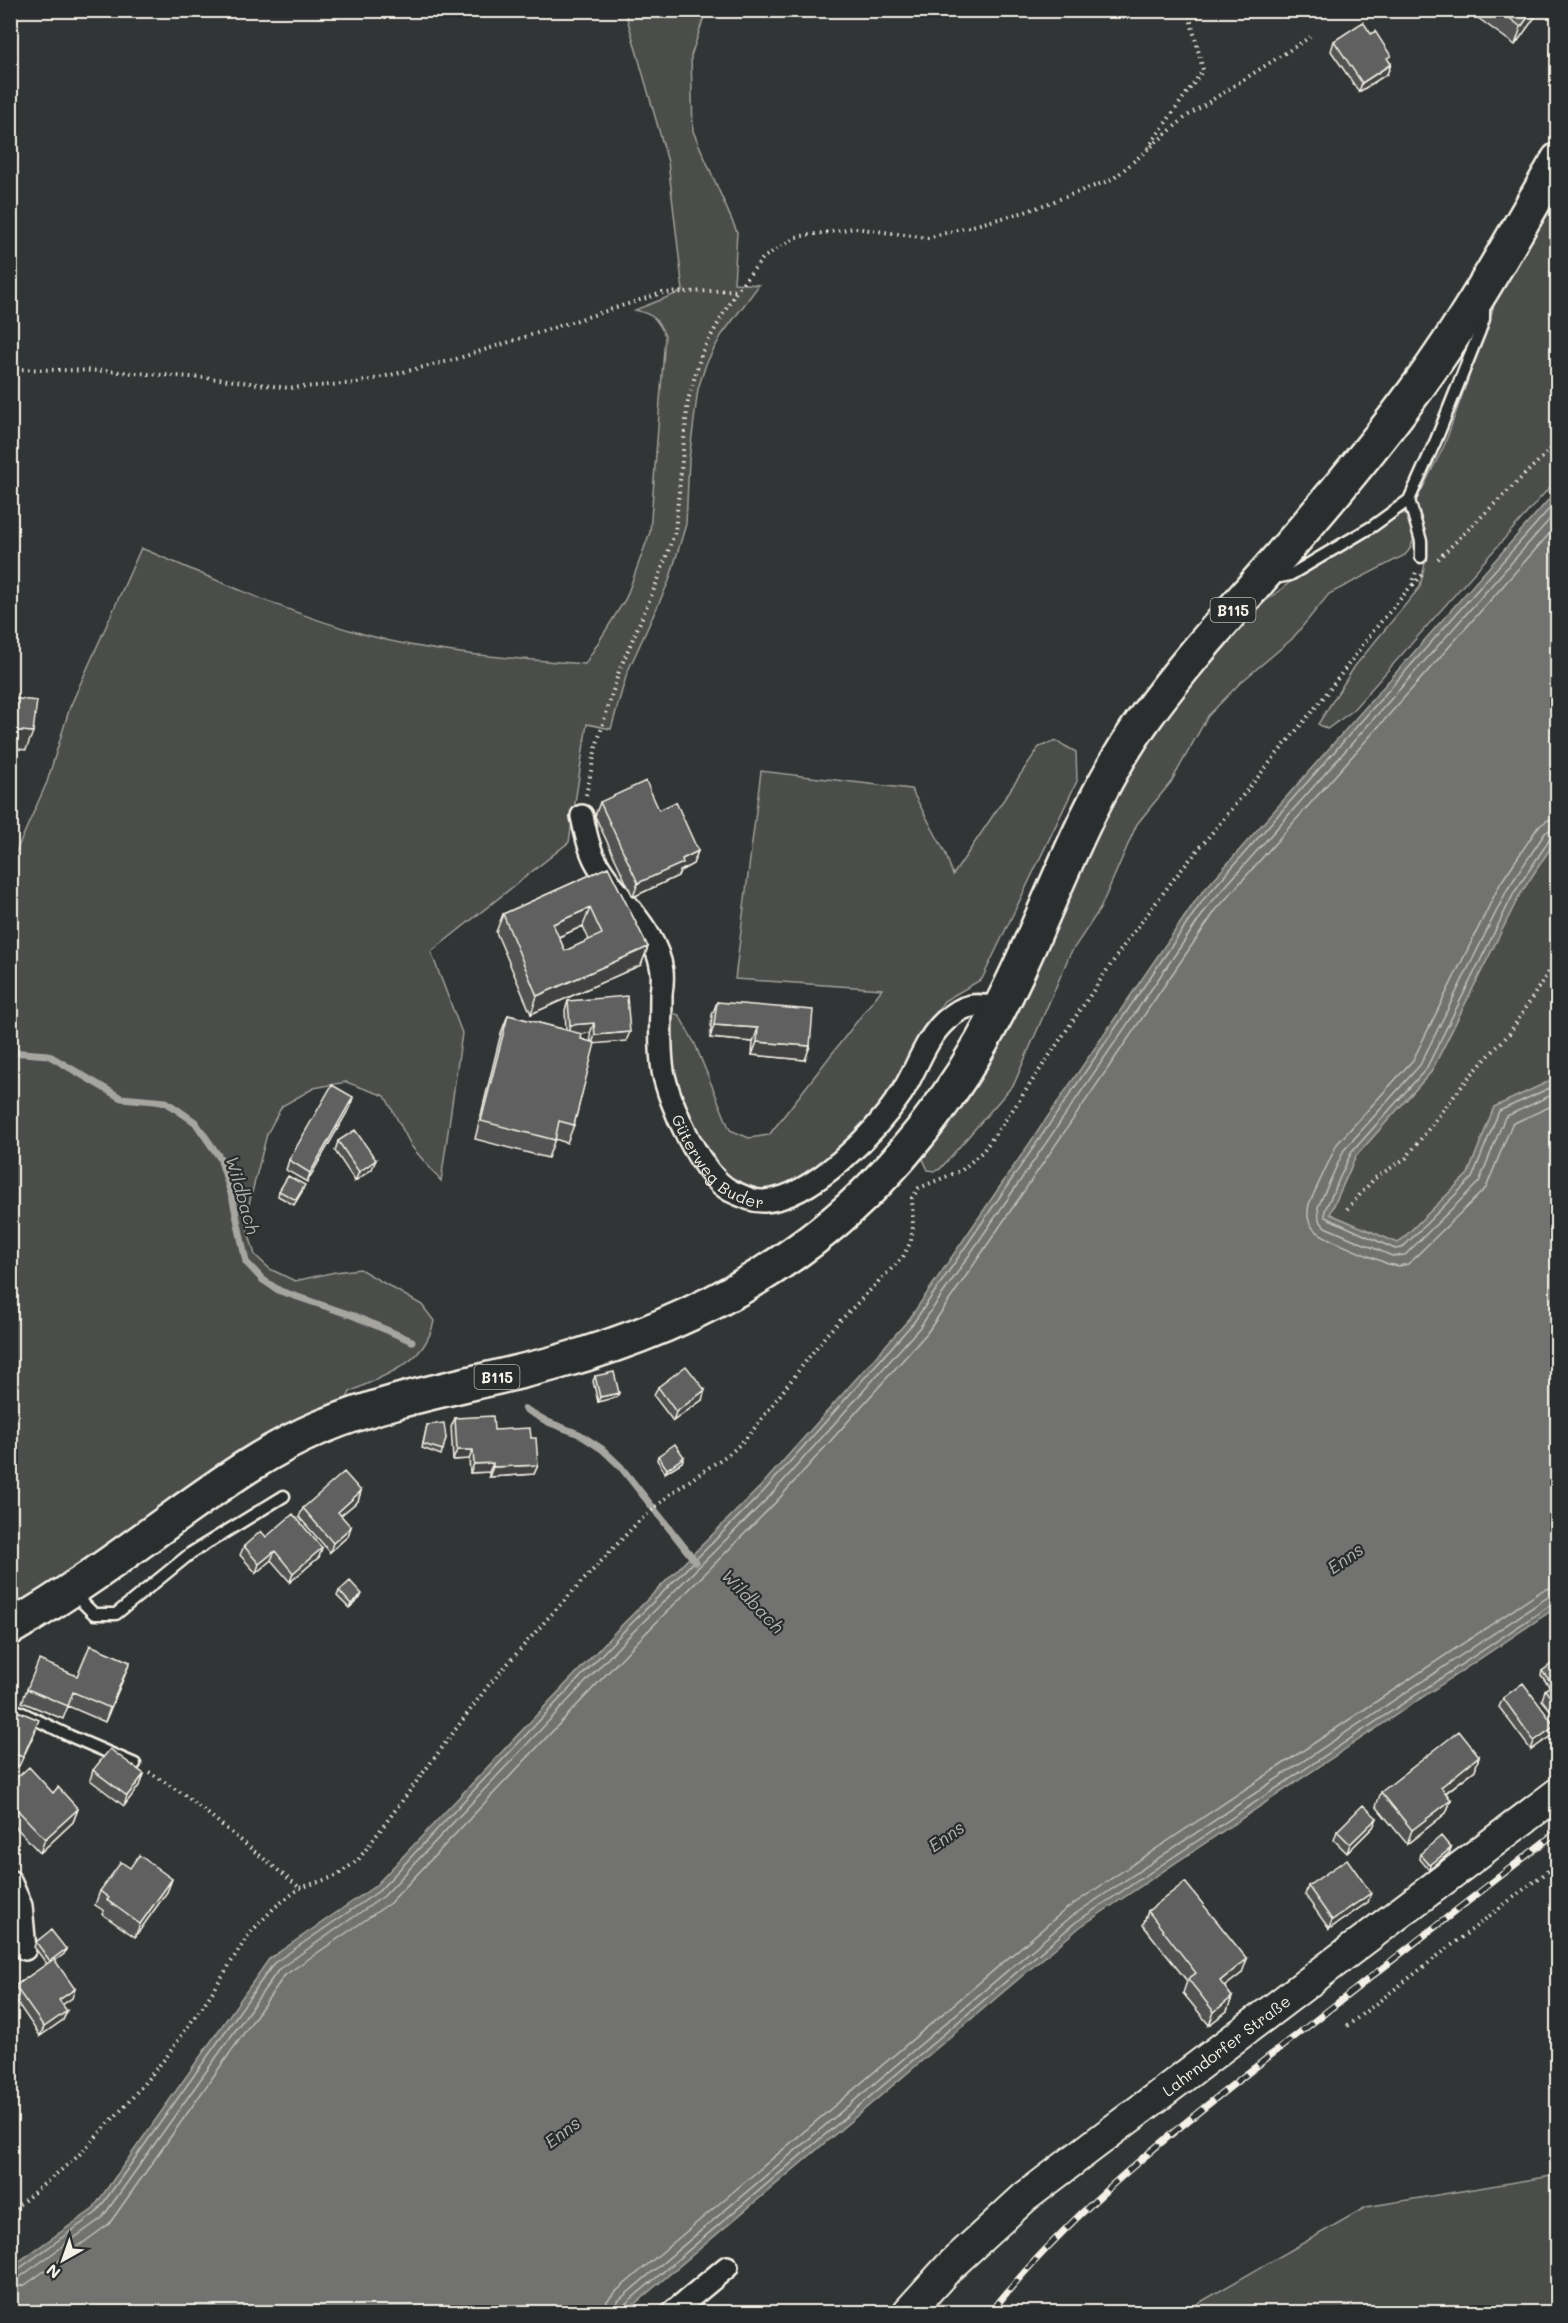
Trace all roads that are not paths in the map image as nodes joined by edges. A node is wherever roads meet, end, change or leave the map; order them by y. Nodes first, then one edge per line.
1 (1557, 160) edge
2 (1485, 287) junction
3 (1409, 500) junction
4 (1421, 557) road end
5 (1266, 573) junction
6 (582, 816) road end
7 (999, 1008) junction
8 (284, 1496) dead end
9 (72, 1591) junction
10 (10, 1628) edge
11 (10, 1707) edge
12 (135, 1764) edge
13 (1557, 1793) edge
14 (10, 1881) edge
15 (25, 1949) dead end
16 (727, 2267) dead end
17 (673, 2313) edge
18 (908, 2313) edge

1 - 2 main road, B115
2 - 3 lane
2 - 5 main road, B115
3 - 4 lane
3 - 5 lane
5 - 7 main road, B115
6 - 7 street, Güterweg Buder
7 - 9 main road, B115
8 - 9 lane
9 - 10 main road, B115
11 - 12 lane
13 - 18 street, Lahrndorfer Straße
14 - 15 street
16 - 17 street

